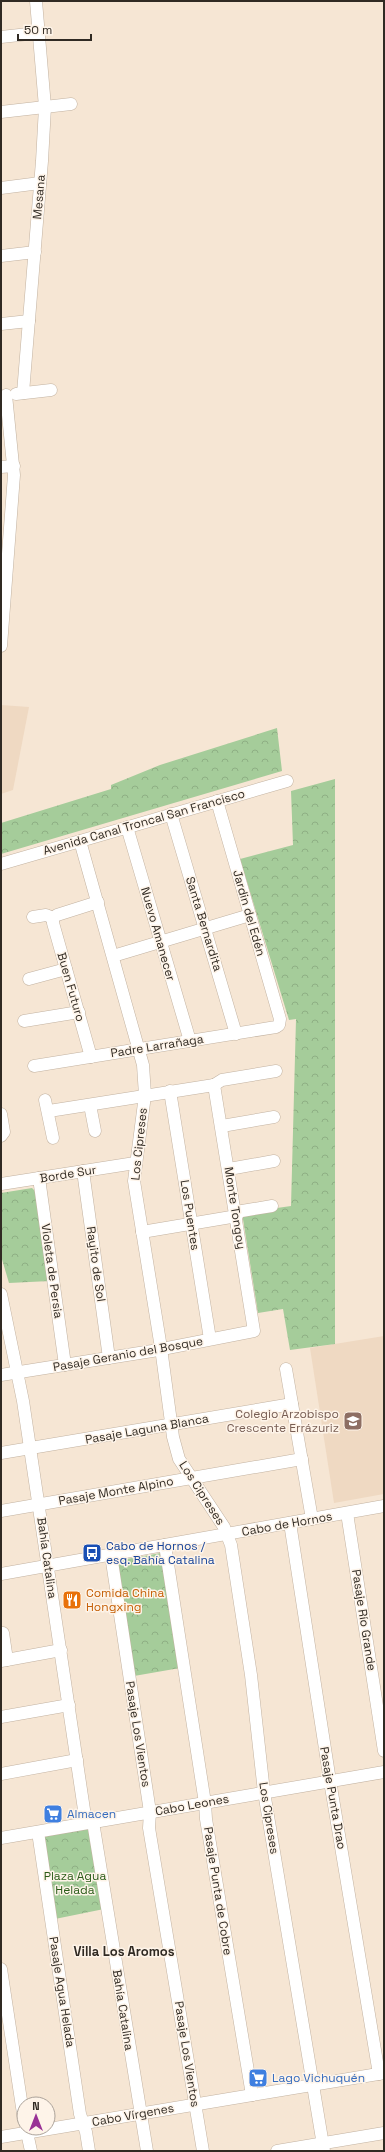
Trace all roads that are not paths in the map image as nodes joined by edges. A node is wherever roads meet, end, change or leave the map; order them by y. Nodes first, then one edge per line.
1 (36, 1) edge
2 (38, 33) junction
3 (1, 37) edge
4 (71, 104) dead end
5 (45, 107) junction
6 (1, 112) edge
7 (40, 183) junction
8 (1, 188) edge
9 (35, 252) junction
10 (1, 256) edge
11 (29, 321) junction
12 (1, 324) edge
13 (51, 390) dead end
14 (23, 393) junction
15 (4, 395) edge
16 (14, 466) junction
17 (1, 467) edge
18 (6, 535) edge
19 (3, 604) edge
20 (1, 646) edge
21 (287, 781) dead end
22 (217, 801) junction
23 (171, 814) junction
24 (127, 827) junction
25 (80, 841) junction
26 (1, 864) edge
27 (98, 902) junction
28 (250, 915) junction
29 (33, 917) dead end
30 (53, 918) junction
31 (205, 928) junction
32 (160, 942) junction
33 (113, 956) junction
34 (66, 969) junction
35 (29, 979) dead end
36 (78, 1012) junction
37 (24, 1021) dead end
38 (279, 1025) joint
39 (236, 1034) junction
40 (190, 1041) junction
41 (140, 1049) junction
42 (91, 1057) junction
43 (34, 1066) dead end
44 (276, 1071) dead end
45 (214, 1085) junction
46 (170, 1091) junction
47 (145, 1095) junction
48 (90, 1104) junction
49 (1, 1114) edge
50 (274, 1117) dead end
51 (222, 1126) junction
52 (95, 1132) dead end
53 (2, 1135) edge
54 (53, 1138) dead end
55 (274, 1161) dead end
56 (135, 1163) junction
57 (229, 1169) junction
58 (83, 1171) junction
59 (39, 1178) junction
60 (1, 1184) edge
61 (272, 1206) dead end
62 (236, 1214) junction
63 (191, 1224) junction
64 (142, 1232) junction
65 (1, 1294) edge
66 (5, 1330) edge
67 (254, 1331) joint
68 (210, 1339) junction
69 (161, 1348) junction
70 (109, 1358) junction
71 (65, 1365) junction
72 (286, 1369) dead end
73 (18, 1372) junction
74 (1, 1375) edge
75 (292, 1404) junction
76 (171, 1425) junction
77 (31, 1448) junction
78 (1, 1453) edge
79 (302, 1459) junction
80 (191, 1478) junction
81 (39, 1505) junction
82 (384, 1506) edge
83 (1, 1511) edge
84 (347, 1513) junction
85 (312, 1519) junction
86 (290, 1523) junction
87 (228, 1534) junction
88 (165, 1545) junction
89 (111, 1554) junction
90 (48, 1566) junction
91 (1, 1574) edge
92 (3, 1633) dead end
93 (60, 1650) junction
94 (4, 1660) edge
95 (69, 1705) junction
96 (1, 1717) edge
97 (384, 1751) edge
98 (77, 1760) junction
99 (384, 1772) edge
100 (1, 1774) edge
101 (330, 1781) junction
102 (264, 1792) junction
103 (205, 1803) junction
104 (150, 1812) junction
105 (90, 1822) junction
106 (38, 1832) junction
107 (1, 1838) edge
108 (1, 1969) edge
109 (382, 2073) edge
110 (313, 2085) junction
111 (252, 2095) junction
112 (20, 2096) edge
113 (195, 2105) junction
114 (140, 2114) junction
115 (83, 2123) junction
116 (56, 2126) edge
117 (16, 2133) edge
118 (384, 2133) edge
119 (27, 2136) edge
120 (1, 2137) edge
121 (323, 2147) edge
122 (31, 2151) edge
123 (89, 2151) edge
124 (147, 2151) edge
125 (203, 2151) edge
126 (277, 2151) edge

1 - 2 street, Mesana
2 - 3 street
2 - 5 street, Mesana
4 - 5 street
5 - 6 street
5 - 7 street, Mesana
7 - 8 street
7 - 9 street, Mesana
9 - 10 street
9 - 11 street, Mesana
11 - 12 street
11 - 14 street, Mesana
13 - 14 street
14 - 15 street
15 - 16 street
16 - 17 street
16 - 18 street
18 - 19 street
19 - 20 street
21 - 22 street, Avenida Canal Troncal San Francisco
22 - 23 street, Avenida Canal Troncal San Francisco
22 - 28 street, Jardin del Edén
23 - 24 street, Avenida Canal Troncal San Francisco
23 - 31 street, Santa Bernardita
24 - 25 street, Avenida Canal Troncal San Francisco
24 - 32 street, Nuevo Amanecer
25 - 26 street, Avenida Canal Troncal San Francisco
25 - 27 street, Los Cipreses
27 - 30 street
27 - 33 street, Los Cipreses
28 - 31 street
28 - 38 street, Jardin del Edén
29 - 30 street
30 - 34 street, Buen Futuro
31 - 32 street
31 - 39 street, Santa Bernardita
32 - 33 street
32 - 40 street, Nuevo Amanecer
33 - 41 street, Los Cipreses
34 - 35 street
34 - 36 street, Buen Futuro
36 - 37 street
36 - 42 street, Buen Futuro
38 - 39 street, Padre Larrañaga
39 - 40 street, Padre Larrañaga
40 - 41 street, Padre Larrañaga
41 - 42 street, Padre Larrañaga
41 - 47 street, Los Cipreses
42 - 43 street, Padre Larrañaga
44 - 45 street
45 - 46 street
45 - 51 street, Monte Tongoy
46 - 47 street
46 - 63 street, Los Puentes
47 - 48 street
47 - 56 street, Los Cipreses
48 - 52 street
48 - 54 street
49 - 53 street
50 - 51 street
51 - 57 street, Monte Tongoy
55 - 57 street
56 - 58 street, Borde Sur
56 - 64 street, Los Cipreses
57 - 62 street, Monte Tongoy
58 - 59 street, Borde Sur
58 - 70 street, Rayito de Sol
59 - 60 street, Borde Sur
59 - 71 street, Violeta de Persia
61 - 62 street
62 - 63 street
62 - 67 street, Monte Tongoy
63 - 64 street
63 - 68 street, Los Puentes
64 - 69 street, Los Cipreses
65 - 66 street, Bahía Catalina
66 - 73 street, Bahía Catalina
67 - 68 street, Pasaje Geranio del Bosque
68 - 69 street, Pasaje Geranio del Bosque
69 - 70 street, Pasaje Geranio del Bosque
69 - 76 street, Los Cipreses
70 - 71 street, Pasaje Geranio del Bosque
71 - 73 street, Pasaje Geranio del Bosque
72 - 75 street
73 - 74 street, Pasaje Geranio del Bosque
73 - 77 street, Bahía Catalina
75 - 76 street, Pasaje Laguna Blanca
75 - 79 street
76 - 77 street, Pasaje Laguna Blanca
76 - 80 street, Los Cipreses
77 - 78 street, Pasaje Laguna Blanca
77 - 81 street, Bahía Catalina
79 - 80 street, Pasaje Monte Alpino
79 - 85 street
80 - 81 street, Pasaje Monte Alpino
80 - 87 street, Los Cipreses
81 - 83 street, Pasaje Monte Alpino
81 - 90 street, Bahía Catalina
82 - 84 street, Cabo de Hornos
84 - 85 street, Cabo de Hornos
84 - 97 street, Pasaje Río Grande
85 - 86 street, Cabo de Hornos
86 - 87 street, Cabo de Hornos
86 - 101 street, Pasaje Punta Drao
87 - 88 street, Cabo de Hornos
87 - 102 street, Los Cipreses
88 - 89 street, Cabo de Hornos
88 - 103 street, Pasaje Punta de Cobre
89 - 90 street, Cabo de Hornos
89 - 104 street, Pasaje Los Vientos
90 - 91 street, Cabo de Hornos
90 - 93 street, Bahía Catalina
92 - 94 street
93 - 94 street
93 - 95 street, Bahía Catalina
95 - 96 street
95 - 98 street, Bahía Catalina
98 - 100 street
98 - 105 street, Bahía Catalina
99 - 101 street, Cabo Leones
101 - 102 street, Cabo Leones
101 - 109 street, Pasaje Punta Drao
102 - 103 street, Cabo Leones
102 - 110 street, Los Cipreses
103 - 104 street, Cabo Leones
103 - 111 street, Pasaje Punta de Cobre
104 - 105 street, Cabo Leones
104 - 113 street, Pasaje Los Vientos
105 - 106 street, Cabo Leones
105 - 114 street, Bahía Catalina
106 - 107 street, Cabo Leones
106 - 115 street, Pasaje Agua Helada
108 - 112 street
109 - 110 street, Cabo Vírgenes
110 - 111 street, Cabo Vírgenes
110 - 121 street, Los Cipreses
111 - 113 street, Cabo Vírgenes
113 - 114 street, Cabo Vírgenes
113 - 125 street, Pasaje Los Vientos
114 - 115 street, Cabo Vírgenes
114 - 124 street, Bahía Catalina
115 - 116 street, Cabo Vírgenes
115 - 123 street, Pasaje Agua Helada
117 - 120 street, Cabo Vírgenes
118 - 121 street
119 - 122 street
121 - 126 street

